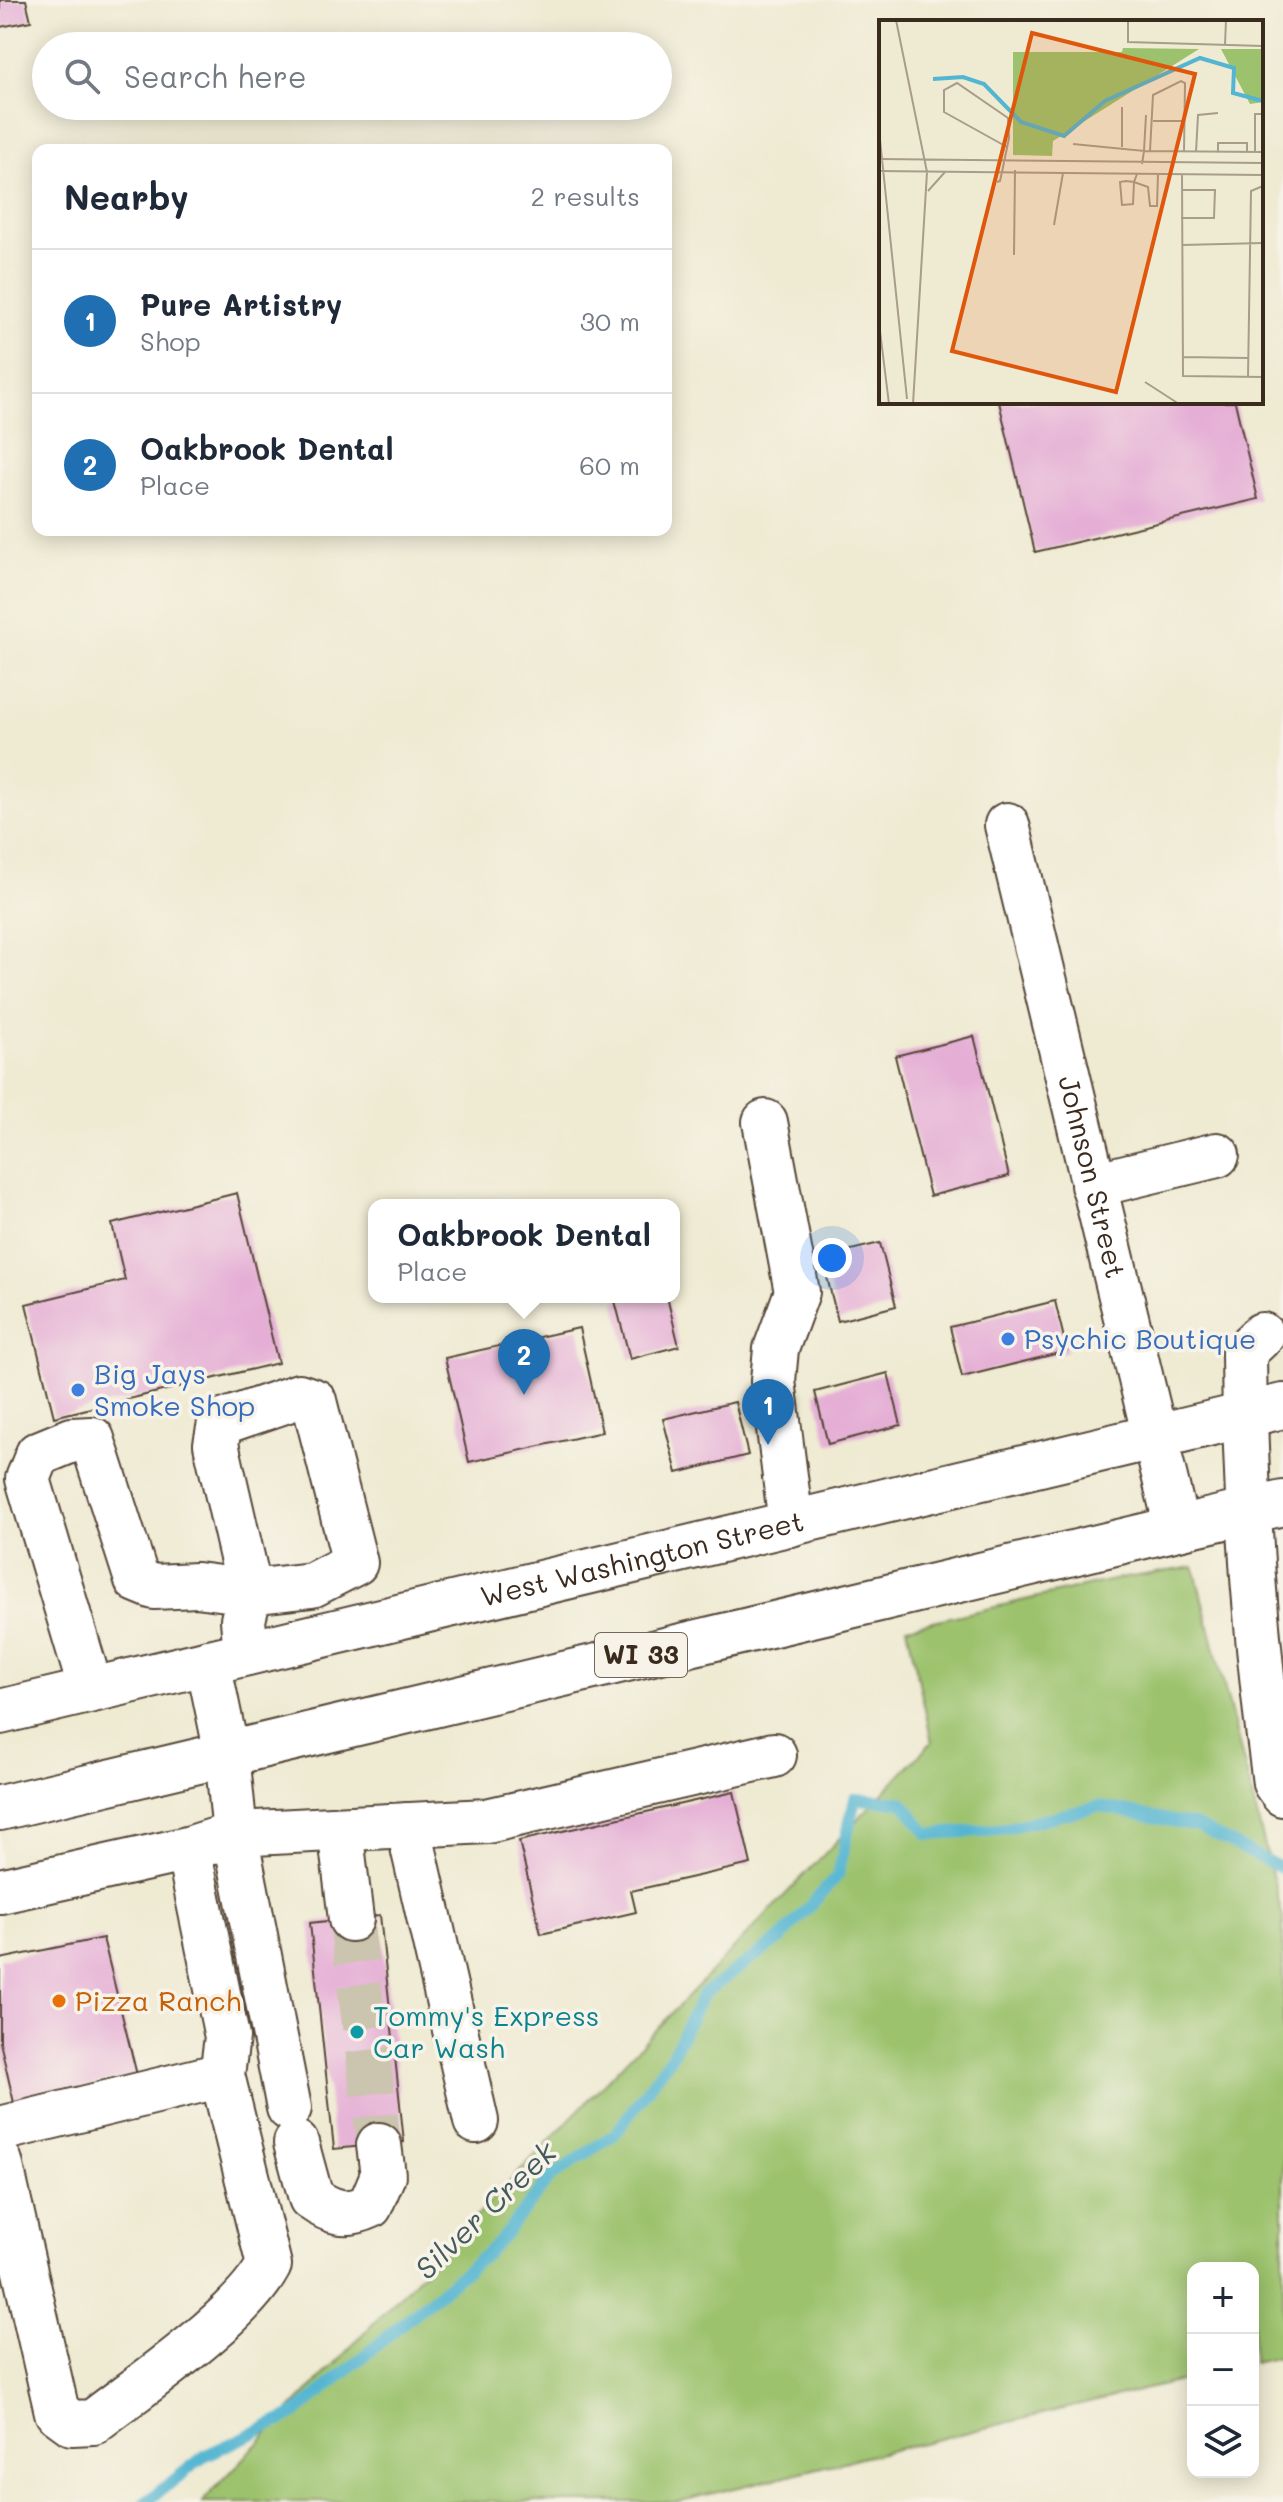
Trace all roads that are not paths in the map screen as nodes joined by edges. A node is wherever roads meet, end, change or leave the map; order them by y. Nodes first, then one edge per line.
1 (1007, 825) dead end
2 (765, 1122) dead end
3 (1217, 1155) dead end
4 (1093, 1185) junction
5 (1262, 1335) dead end
6 (1264, 1411) edge
7 (1153, 1438) junction
8 (1267, 1507) edge
9 (791, 1524) junction
10 (1177, 1528) junction
11 (1270, 1615) edge
12 (227, 1658) junction
13 (91, 1690) junction
14 (0, 1712) edge
15 (227, 1754) junction
16 (774, 1755) dead end
17 (1283, 1794) edge
18 (0, 1808) edge
19 (408, 1825) junction
20 (340, 1829) junction
21 (235, 1834) junction
22 (188, 1849) junction
23 (0, 1891) edge
24 (351, 1919) tunnel mouth
25 (222, 2075) junction
26 (476, 2121) dead end
27 (0, 2129) edge
28 (379, 2145) tunnel mouth
29 (0, 2162) edge

1 - 4 main road, Johnson Street
2 - 9 main road
3 - 4 main road
4 - 7 main road, Johnson Street
5 - 6 main road
6 - 7 main road, West Washington Street
6 - 8 main road
7 - 9 main road, West Washington Street
7 - 10 main road, Johnson Street
8 - 10 main road, WI 33
8 - 11 main road
9 - 12 main road, West Washington Street
10 - 15 main road, WI 33
11 - 17 main road
12 - 13 main road, West Washington Street
12 - 13 main road
12 - 15 main road
13 - 14 main road, West Washington Street
15 - 18 main road, WI 33
15 - 21 main road
16 - 19 main road
19 - 20 main road
19 - 26 main road
20 - 21 main road
20 - 24 main road
21 - 22 main road
21 - 28 main road
22 - 23 main road
22 - 25 main road
25 - 27 main road
25 - 29 main road

